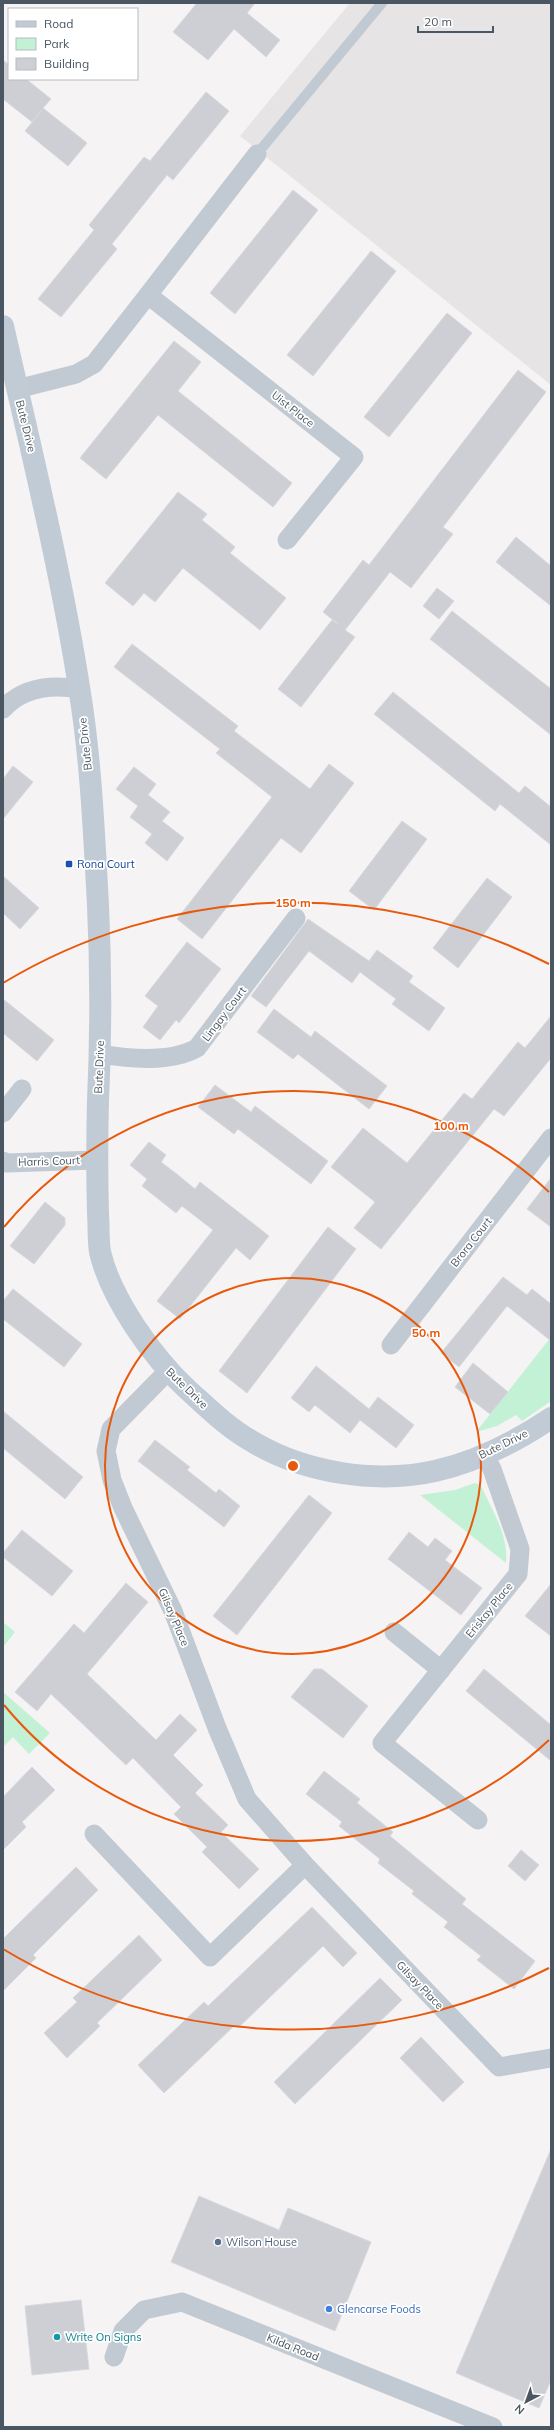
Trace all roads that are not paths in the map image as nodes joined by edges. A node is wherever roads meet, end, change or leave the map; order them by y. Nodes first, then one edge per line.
1 (382, 3) edge
2 (257, 154) joint
3 (148, 295) junction
4 (3, 326) edge
5 (17, 389) junction
6 (287, 540) dead end
7 (80, 689) junction
8 (3, 709) edge
9 (296, 918) dead end
10 (100, 1054) junction
11 (22, 1089) dead end
12 (3, 1114) edge
13 (551, 1138) edge
14 (96, 1160) junction
15 (3, 1161) edge
16 (391, 1345) dead end
17 (168, 1372) junction
18 (551, 1418) edge
19 (484, 1454) junction
20 (394, 1632) dead end
21 (441, 1670) junction
22 (478, 1820) dead end
23 (94, 1834) dead end
24 (305, 1865) junction
25 (551, 2058) edge
26 (114, 2357) dead end
27 (493, 2427) edge

1 - 2 lane
2 - 3 street
3 - 5 street
3 - 6 street, Uist Place
4 - 5 street, Bute Drive
5 - 7 street, Bute Drive
7 - 8 street
7 - 10 street, Bute Drive
9 - 10 street, Lingay Court
10 - 14 street, Bute Drive
11 - 12 street
13 - 16 street, Brora Court
14 - 15 street, Harris Court
14 - 17 street, Bute Drive
17 - 19 street, Bute Drive
17 - 24 street, Gilsay Place
18 - 19 street, Bute Drive
19 - 21 street, Eriskay Place
20 - 21 street
21 - 22 street, Eriskay Place
23 - 24 street
24 - 25 street, Gilsay Place
26 - 27 street, Kilda Road

